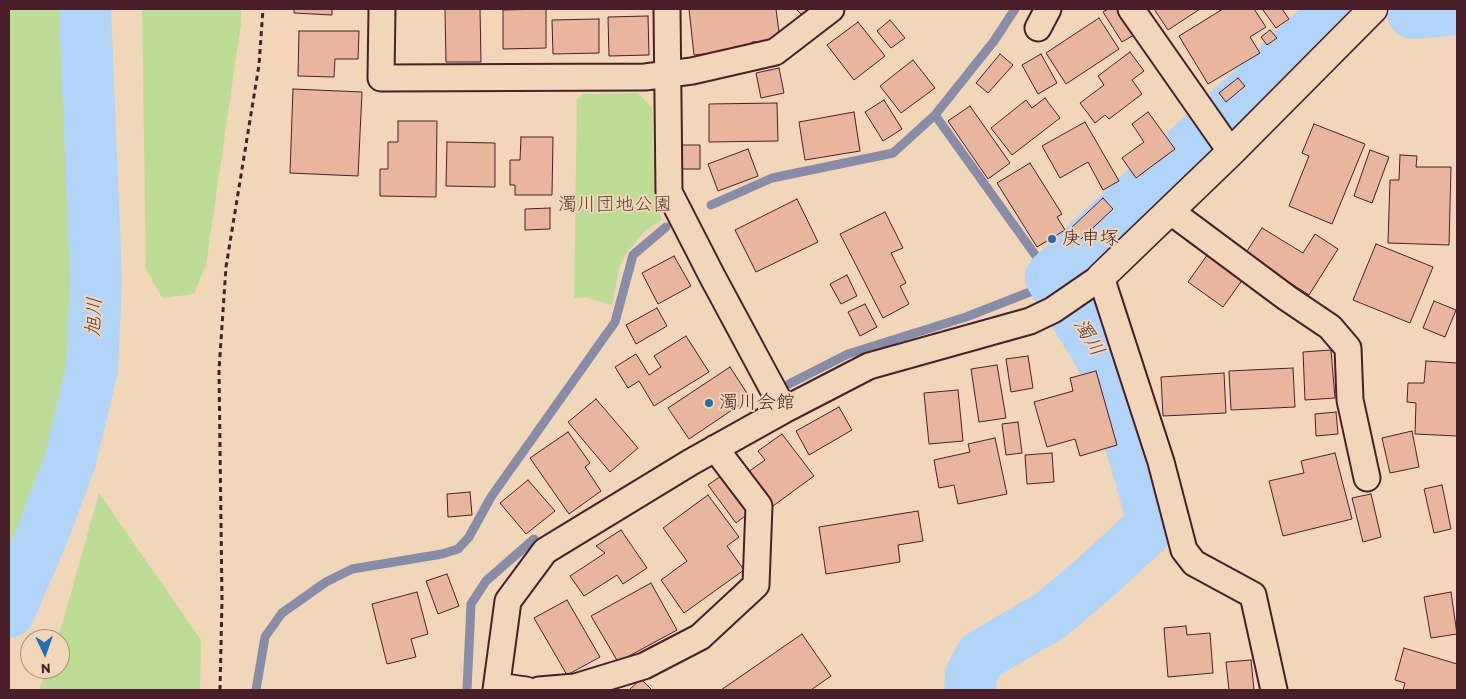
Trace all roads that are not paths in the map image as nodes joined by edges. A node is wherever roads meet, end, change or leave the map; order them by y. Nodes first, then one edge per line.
1 (382, 9) edge
2 (667, 9) edge
3 (832, 9) edge
4 (1130, 9) edge
5 (1373, 9) edge
6 (667, 75) junction
7 (1219, 136) junction
8 (1170, 211) junction
9 (1091, 285) junction
10 (784, 410) junction
11 (715, 448) junction
12 (1367, 478) dead end
13 (497, 688) edge
14 (526, 690) edge
15 (539, 690) edge
16 (1274, 690) edge

1 - 6 street
2 - 6 street
3 - 6 street
4 - 7 street
5 - 7 street
6 - 10 street
7 - 8 street
8 - 9 street
8 - 12 street
9 - 10 street
9 - 16 street
10 - 11 street
11 - 13 street
11 - 15 street
13 - 14 street

